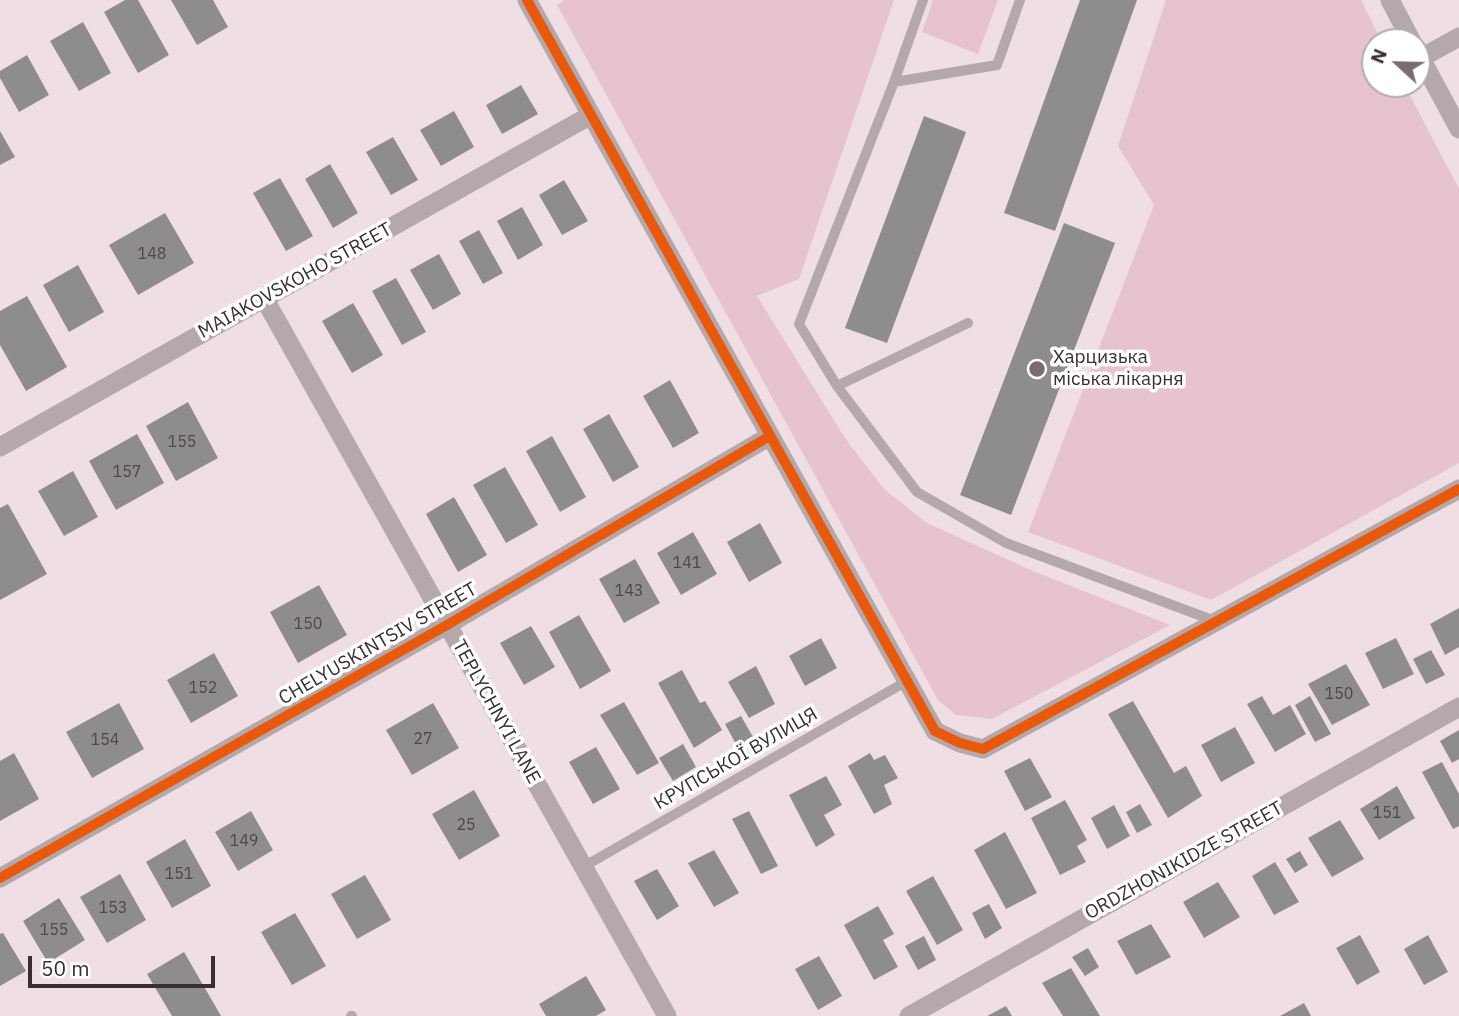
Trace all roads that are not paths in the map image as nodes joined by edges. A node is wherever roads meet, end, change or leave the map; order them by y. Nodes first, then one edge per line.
1 (527, 0) edge
2 (923, 0) edge
3 (1020, 0) edge
4 (1390, 0) edge
5 (1404, 28) edge
6 (1459, 37) edge
7 (1431, 46) edge
8 (1431, 78) edge
9 (894, 82) junction
10 (591, 116) junction
11 (1459, 129) edge
12 (264, 298) junction
13 (968, 323) dead end
14 (837, 386) junction
15 (770, 436) junction
16 (0, 447) edge
17 (1459, 489) edge
18 (1217, 621) junction
19 (447, 625) junction
20 (907, 681) junction
21 (1459, 707) edge
22 (583, 867) junction
23 (0, 878) edge
24 (667, 1016) edge
25 (909, 1016) edge

1 - 10 street
2 - 9 lane
3 - 9 lane
4 - 5 street
6 - 7 street
8 - 11 street
9 - 14 lane
10 - 12 street, MAIAKOVSKOHO STREET
10 - 15 street
12 - 16 street, MAIAKOVSKOHO STREET
12 - 19 street, TEPLYCHNYI LANE
13 - 14 lane
14 - 18 lane
15 - 19 street, CHELYUSKINTSIV STREET
15 - 20 street
17 - 18 street
18 - 20 street
19 - 22 street, TEPLYCHNYI LANE
19 - 23 street, CHELYUSKINTSIV STREET
20 - 22 lane, КРУПСЬКОЇ ВУЛИЦЯ
21 - 25 street, ORDZHONIKIDZE STREET
22 - 24 street, TEPLYCHNYI LANE

